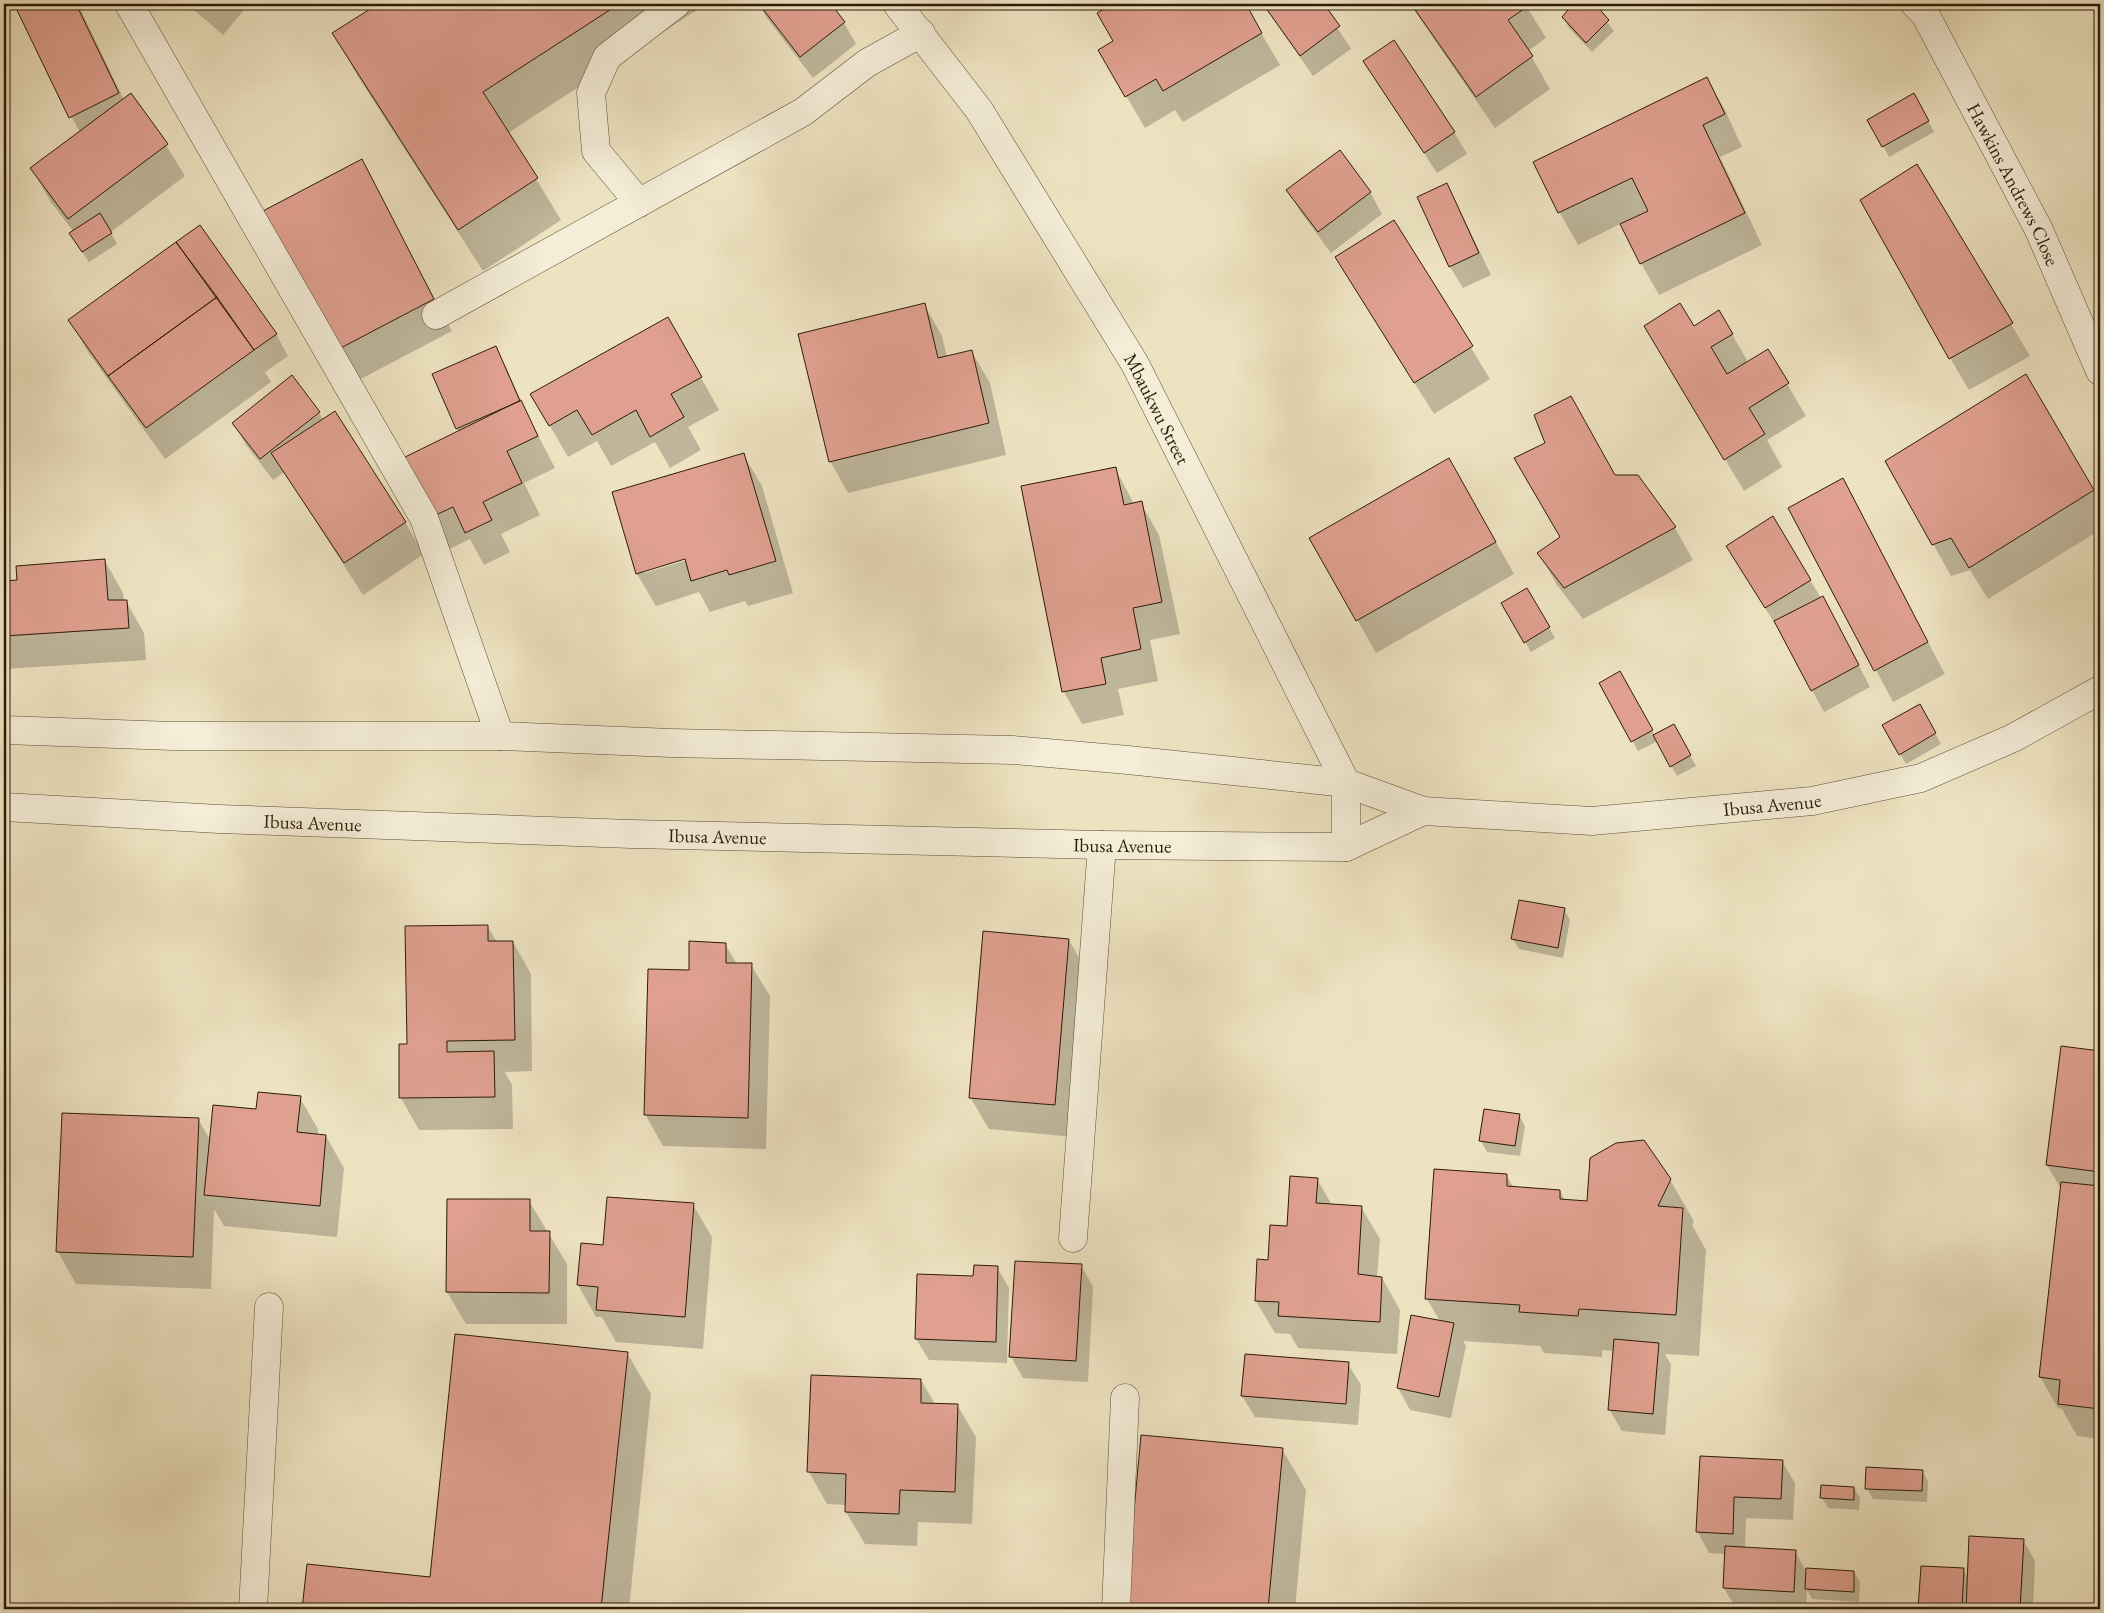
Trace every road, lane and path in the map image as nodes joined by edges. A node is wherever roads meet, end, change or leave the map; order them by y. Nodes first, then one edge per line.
1 (129, 4) edge
2 (676, 4) edge
3 (897, 4) edge
4 (1916, 4) edge
5 (921, 33) junction
6 (639, 203) junction
7 (436, 315) dead end
8 (2100, 371) edge
9 (2100, 690) edge
10 (4, 730) edge
11 (500, 736) junction
12 (1346, 783) junction
13 (4, 807) edge
14 (1423, 811) junction
15 (1102, 845) junction
16 (1346, 847) junction
17 (1073, 1238) dead end
18 (269, 1307) dead end
19 (1124, 1398) dead end
20 (253, 1609) edge
21 (1116, 1609) edge

1 - 11 street
2 - 6 street
3 - 5 street, Mbaukwu Street
4 - 8 street, Hawkins Andrews Close
5 - 6 street
5 - 12 street, Mbaukwu Street
6 - 7 street
9 - 14 street, Ibusa Avenue
10 - 11 street, Ibusa Avenue
11 - 12 street, Ibusa Avenue
12 - 14 street, Ibusa Avenue
12 - 16 street, Mbaukwu Street
13 - 15 street, Ibusa Avenue
14 - 16 street, Ibusa Avenue
15 - 16 street, Ibusa Avenue
15 - 17 street
18 - 20 street
19 - 21 street

